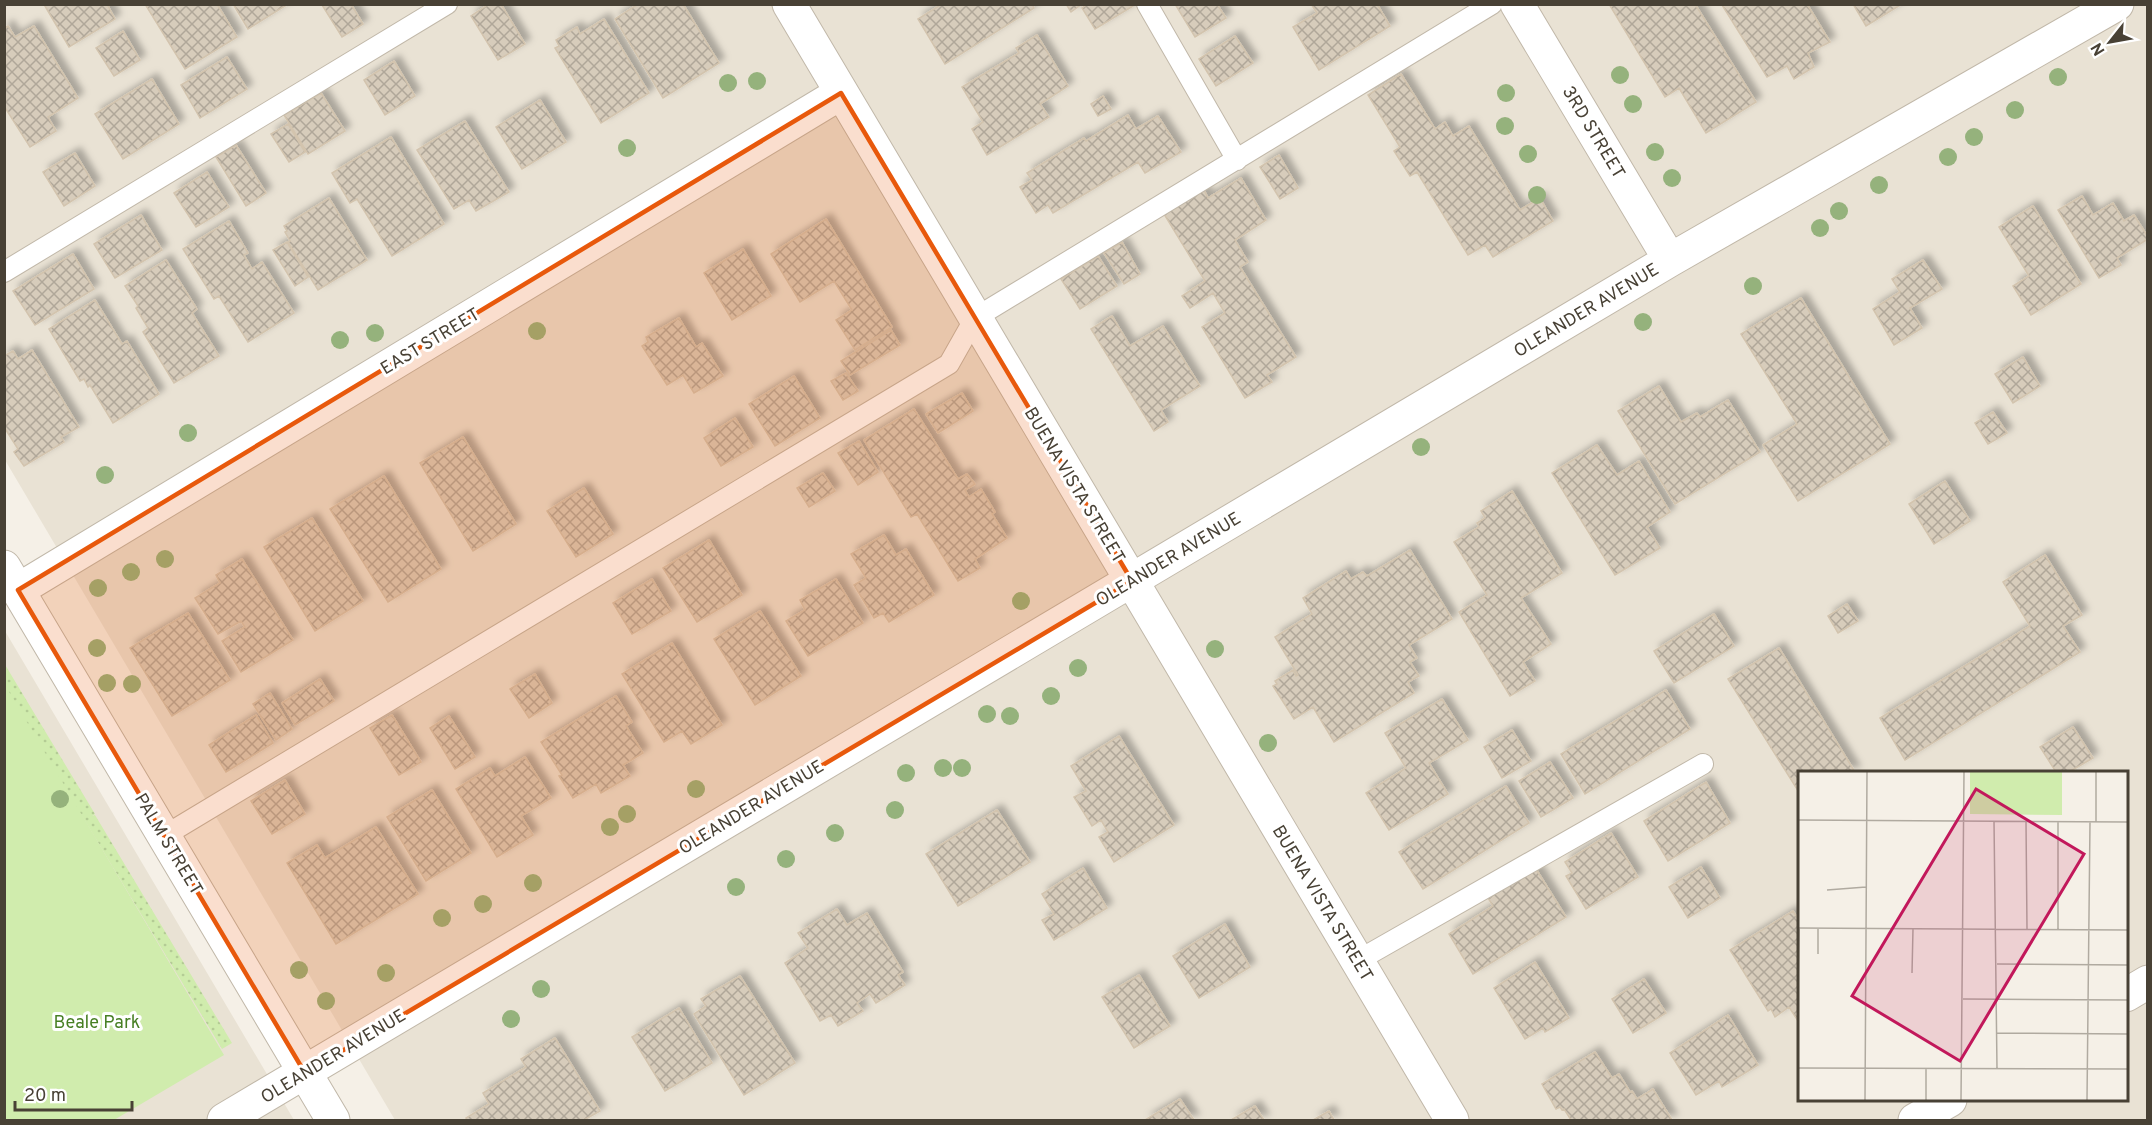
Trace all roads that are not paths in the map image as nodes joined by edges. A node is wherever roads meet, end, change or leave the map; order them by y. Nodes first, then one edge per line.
1 (447, 4) edge
2 (789, 4) edge
3 (1147, 4) edge
4 (1492, 4) edge
5 (1517, 4) edge
6 (2117, 4) edge
7 (841, 93) junction
8 (1236, 160) junction
9 (1670, 260) junction
10 (4, 272) edge
11 (975, 318) junction
12 (11, 578) edge
13 (1132, 581) junction
14 (1703, 764) dead end
15 (164, 836) junction
16 (1357, 961) junction
17 (2148, 982) edge
18 (2128, 994) edge
19 (305, 1073) junction
20 (1948, 1101) edge
21 (224, 1120) edge
22 (333, 1120) edge
23 (1452, 1120) edge
24 (1915, 1120) edge

1 - 10 lane
2 - 7 street, BUENA VISTA STREET
3 - 8 lane
4 - 8 lane
5 - 9 street, 3RD STREET
6 - 9 street, OLEANDER AVENUE
7 - 11 street, BUENA VISTA STREET
7 - 12 street, EAST STREET
8 - 11 lane
9 - 13 street, OLEANDER AVENUE
11 - 13 street, BUENA VISTA STREET
11 - 15 lane
12 - 15 street, PALM STREET
13 - 16 street, BUENA VISTA STREET
13 - 19 street, OLEANDER AVENUE
14 - 16 lane
15 - 19 street, PALM STREET
16 - 23 street, BUENA VISTA STREET
17 - 18 street
19 - 21 street, OLEANDER AVENUE
19 - 22 street, PALM STREET
20 - 24 street

